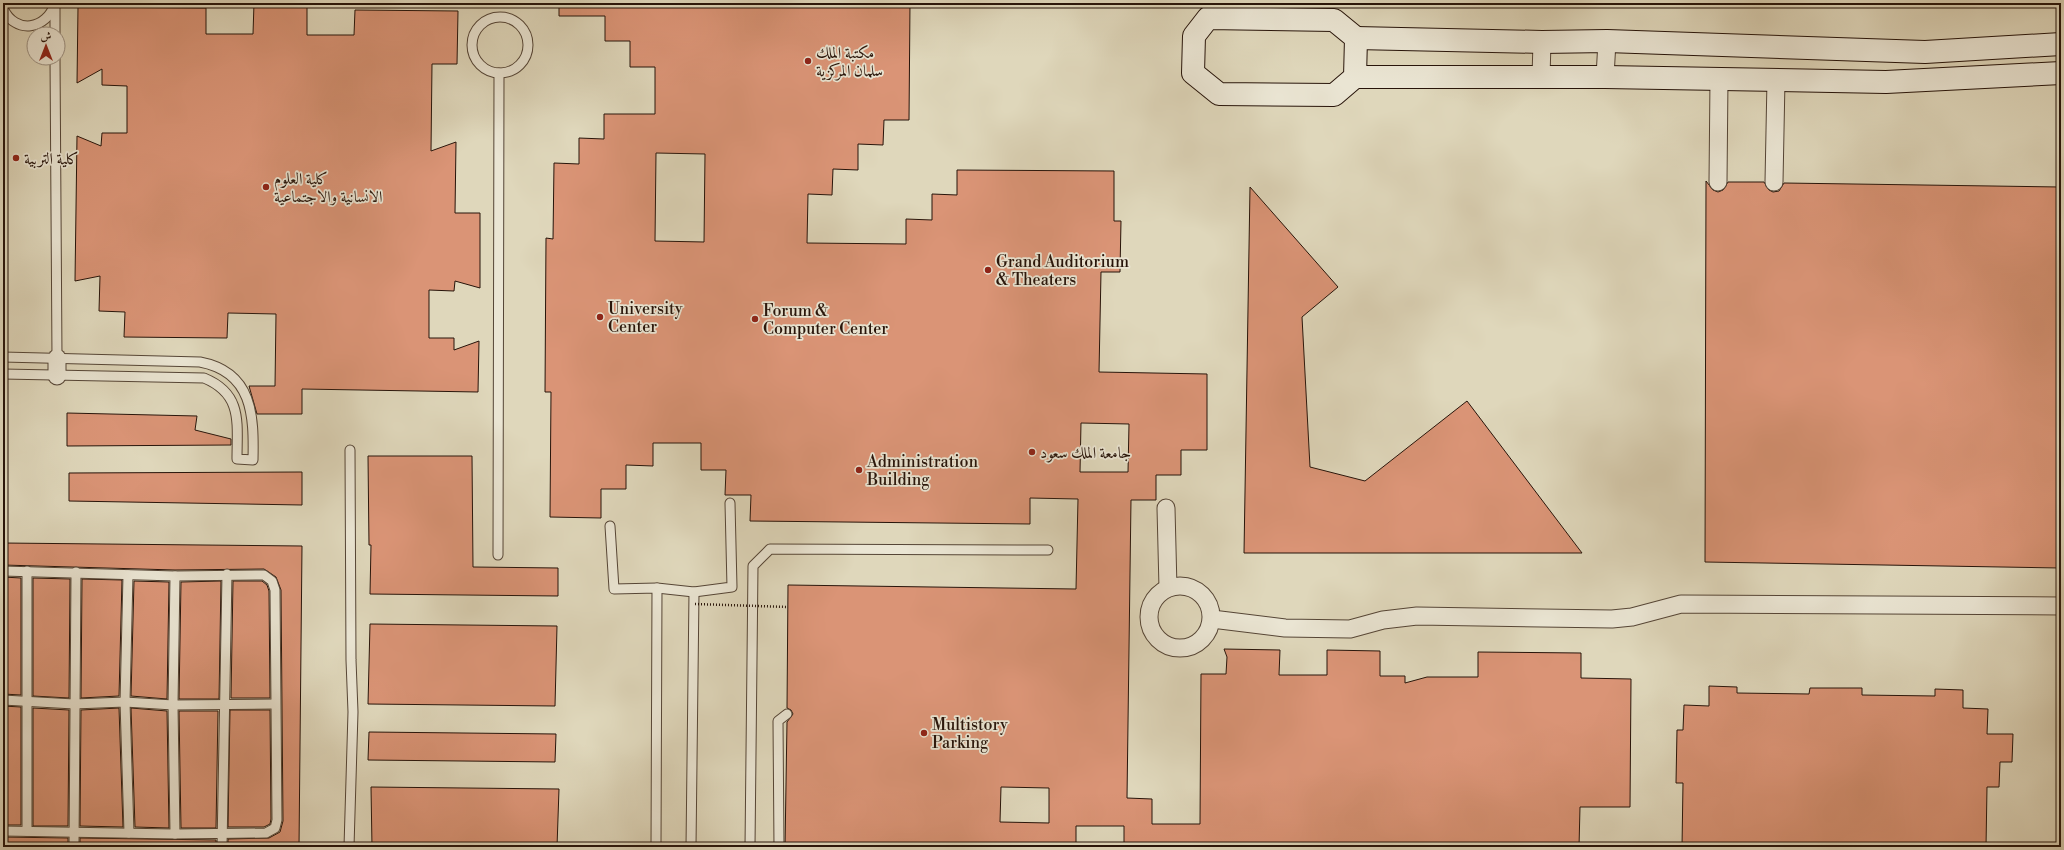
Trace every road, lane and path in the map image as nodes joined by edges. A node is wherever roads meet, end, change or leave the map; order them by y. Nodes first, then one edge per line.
1 (55, 3) edge
2 (3, 8) edge
3 (55, 26) edge
4 (1356, 38) junction
5 (1542, 42) junction
6 (1606, 42) junction
7 (2061, 44) edge
8 (55, 66) edge
9 (499, 73) junction
10 (2058, 76) edge
11 (1355, 77) junction
12 (1541, 77) junction
13 (1605, 77) junction
14 (1719, 79) junction
15 (1776, 80) junction
16 (1718, 182) dead end
17 (1774, 182) dead end
18 (3, 357) edge
19 (57, 358) junction
20 (3, 374) edge
21 (57, 376) junction
22 (350, 450) dead end
23 (730, 503) dead end
24 (1166, 508) dead end
25 (610, 526) dead end
26 (1048, 550) dead end
27 (498, 555) dead end
28 (3, 571) edge
29 (27, 571) junction
30 (76, 572) junction
31 (227, 574) junction
32 (128, 575) junction
33 (175, 576) junction
34 (657, 588) junction
35 (1168, 588) junction
36 (694, 592) junction
37 (695, 604) junction
38 (2061, 606) edge
39 (788, 607) dead end
40 (1212, 619) junction
41 (3, 700) edge
42 (28, 701) junction
43 (125, 702) junction
44 (74, 704) junction
45 (226, 704) junction
46 (275, 704) junction
47 (173, 705) junction
48 (787, 714) dead end
49 (3, 831) edge
50 (27, 831) junction
51 (74, 831) junction
52 (129, 833) junction
53 (175, 834) junction
54 (221, 834) junction
55 (74, 847) edge
56 (222, 847) edge
57 (349, 847) edge
58 (656, 847) edge
59 (691, 847) edge
60 (750, 847) edge
61 (779, 847) edge

1 - 2 lane
1 - 3 lane
4 - 5 street
4 - 11 street
4 - 11 street
5 - 6 street
5 - 12 street
6 - 7 street
6 - 13 street
8 - 19 lane
9 - 9 lane
9 - 27 lane
10 - 15 street
11 - 12 street
12 - 13 street
13 - 14 street
14 - 15 street
14 - 16 street
15 - 17 street
18 - 19 lane
19 - 21 street
19 - 21 lane
20 - 21 lane
22 - 57 lane
23 - 36 lane
24 - 35 street
25 - 34 lane
26 - 60 lane
28 - 29 lane
29 - 30 lane
29 - 42 lane
30 - 32 lane
30 - 44 lane
31 - 33 lane
31 - 45 lane
31 - 46 lane
32 - 33 lane
32 - 43 lane
33 - 47 lane
34 - 36 lane
34 - 58 lane
35 - 40 street
35 - 40 street
36 - 37 lane
37 - 39 path, bridge
37 - 59 lane
38 - 40 street
41 - 42 lane
42 - 44 lane
42 - 50 lane
43 - 44 lane
43 - 47 lane
43 - 52 lane
44 - 51 lane
45 - 46 lane
45 - 47 lane
45 - 54 lane
46 - 54 lane
47 - 53 lane
48 - 61 lane
49 - 50 lane
50 - 51 lane
51 - 52 lane
51 - 55 lane
52 - 53 lane
53 - 54 lane
54 - 56 lane

